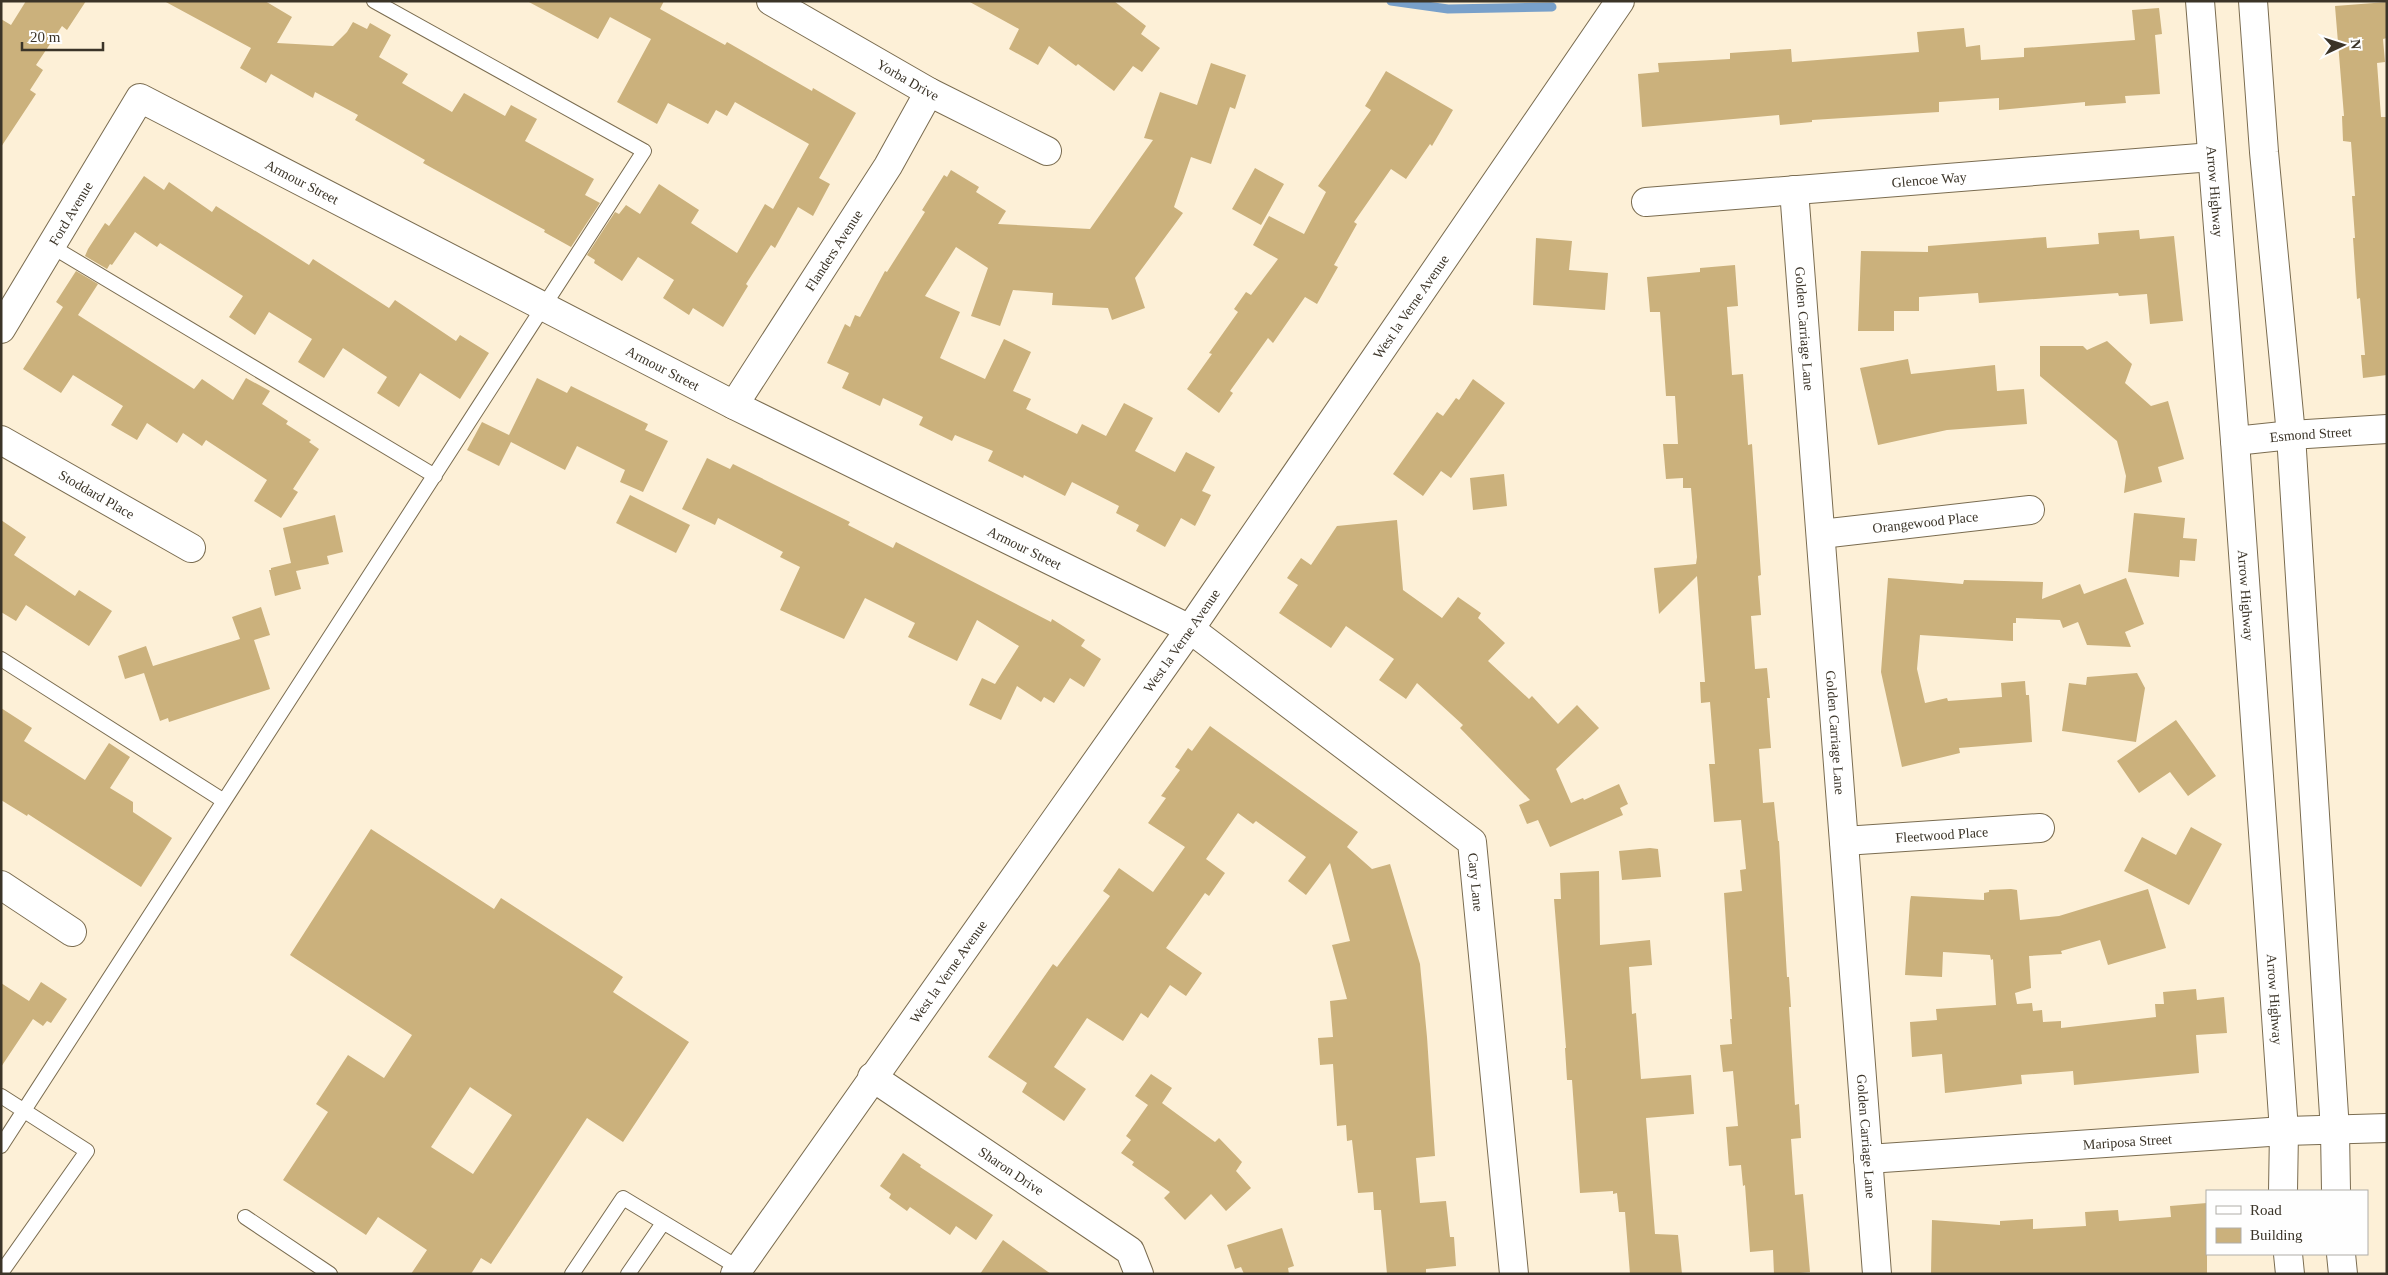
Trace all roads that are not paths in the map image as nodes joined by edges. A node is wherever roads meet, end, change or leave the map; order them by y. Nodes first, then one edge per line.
1 (374, 1) edge
2 (771, 1) edge
3 (1620, 1) edge
4 (2200, 1) edge
5 (2253, 1) edge
6 (929, 92) junction
7 (140, 98) joint
8 (1047, 151) dead end
9 (2212, 157) junction
10 (1794, 190) junction
11 (1646, 202) dead end
12 (51, 246) junction
13 (543, 309) junction
14 (1, 329) edge
15 (734, 406) junction
16 (2387, 429) edge
17 (2291, 435) junction
18 (1, 440) edge
19 (2236, 441) junction
20 (435, 476) junction
21 (2030, 510) dead end
22 (1821, 534) junction
23 (191, 548) dead end
24 (1190, 628) junction
25 (1, 659) edge
26 (224, 801) junction
27 (2040, 828) dead end
28 (1844, 841) junction
29 (1, 884) edge
30 (72, 932) dead end
31 (872, 1076) junction
32 (1, 1096) edge
33 (24, 1111) junction
34 (2387, 1128) edge
35 (2284, 1131) junction
36 (2335, 1131) junction
37 (1, 1146) edge
38 (1868, 1159) junction
39 (2283, 1190) edge
40 (2336, 1190) edge
41 (245, 1217) dead end
42 (663, 1224) junction
43 (2288, 1255) edge
44 (2341, 1255) edge
45 (737, 1271) edge
46 (1, 1273) edge
47 (330, 1274) edge
48 (572, 1274) edge
49 (628, 1274) edge
50 (1139, 1274) edge
51 (1514, 1274) edge
52 (1877, 1274) edge
53 (2290, 1274) edge
54 (2343, 1274) edge

1 - 13 lane
2 - 6 street, Yorba Drive
3 - 24 street, West la Verne Avenue
4 - 9 street, Arrow Highway
5 - 17 street
6 - 8 street, Yorba Drive
6 - 15 street, Flanders Avenue
7 - 12 street, Ford Avenue
7 - 13 street, Armour Street
9 - 10 street, Glencoe Way
9 - 19 street, Arrow Highway
10 - 11 street, Glencoe Way
10 - 22 street, Golden Carriage Lane
12 - 14 street, Ford Avenue
12 - 20 lane
13 - 15 street, Armour Street
13 - 20 lane
15 - 24 street, Armour Street
16 - 17 street, Esmond Street
17 - 19 street, Esmond Street
17 - 36 street
18 - 23 street, Stoddard Place
19 - 35 street, Arrow Highway
20 - 26 lane
21 - 22 street, Orangewood Place
22 - 28 street, Golden Carriage Lane
24 - 31 street, West la Verne Avenue
24 - 51 street, Cary Lane
25 - 26 lane
26 - 33 lane
27 - 28 street, Fleetwood Place
28 - 38 street, Golden Carriage Lane
29 - 30 street
31 - 45 street, West la Verne Avenue
31 - 50 street, Sharon Drive
32 - 33 lane
33 - 37 lane
33 - 46 lane
34 - 36 street, Mariposa Street
35 - 36 street, Mariposa Street
35 - 38 street, Mariposa Street
35 - 39 street, Arrow Highway
36 - 40 street
38 - 52 street, Golden Carriage Lane
41 - 47 lane
42 - 45 lane
42 - 48 lane
42 - 49 lane
43 - 53 street
44 - 54 street

